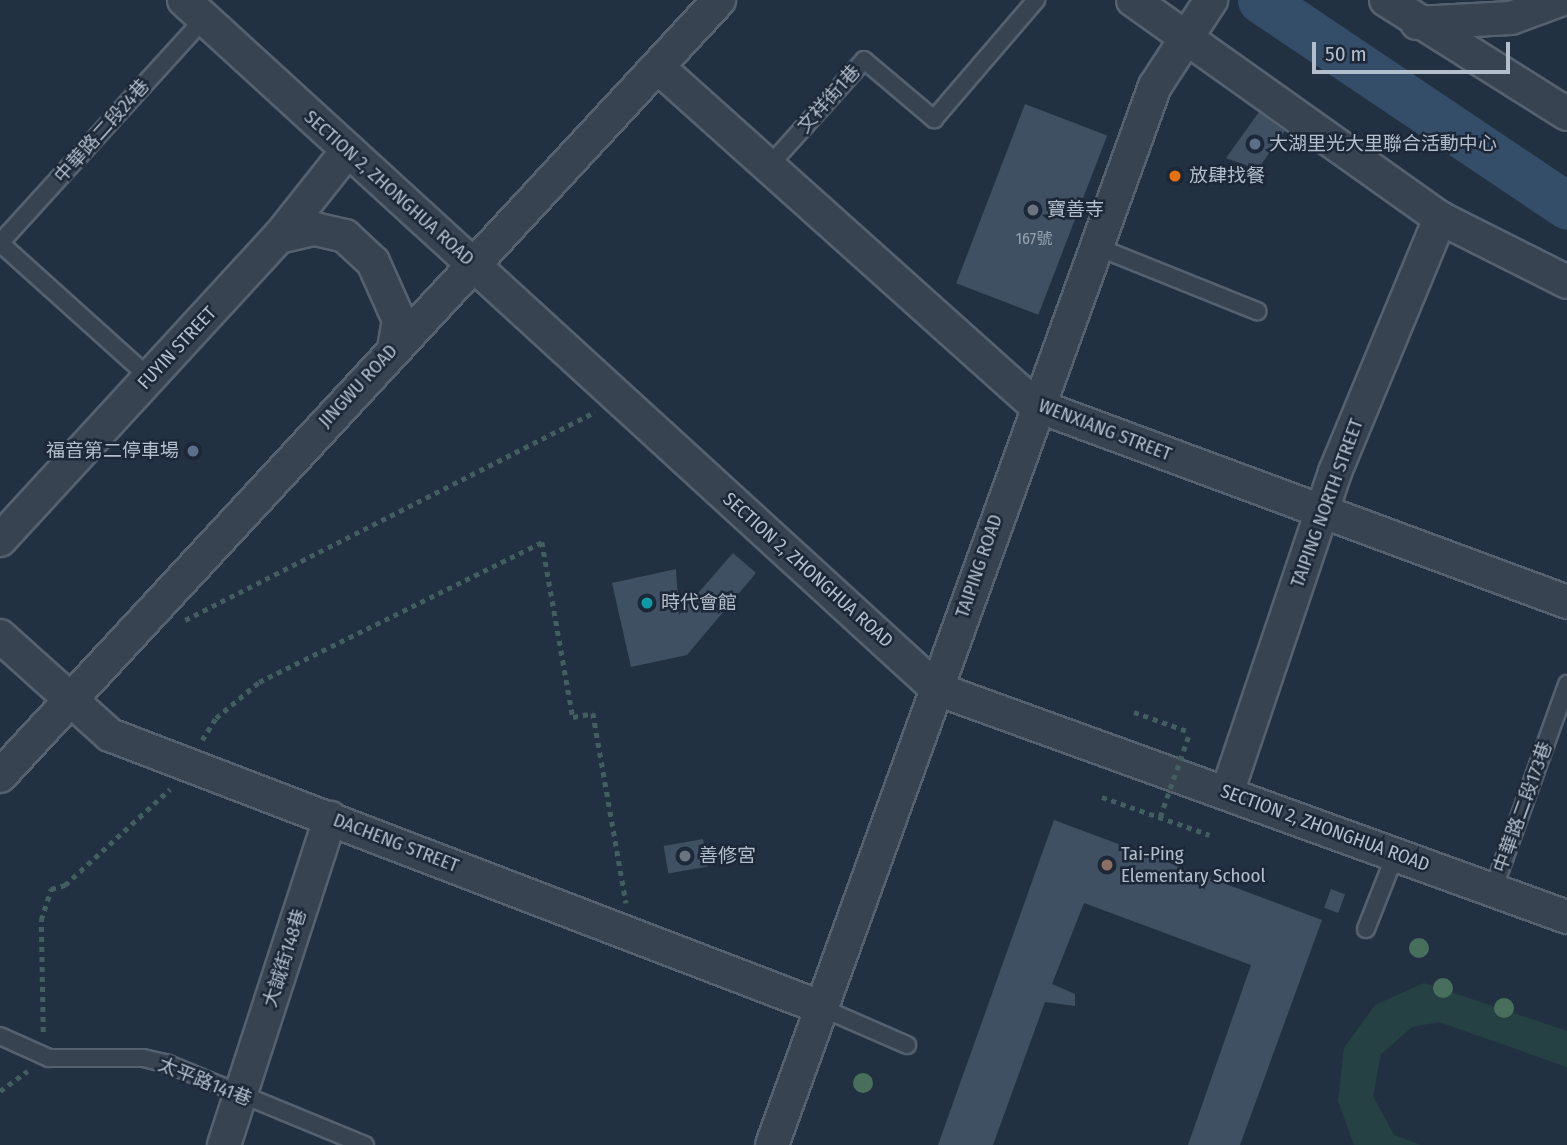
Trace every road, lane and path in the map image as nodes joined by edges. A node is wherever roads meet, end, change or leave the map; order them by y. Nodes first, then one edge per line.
1 (719, 0) edge
2 (1036, 0) edge
3 (1133, 0) edge
4 (1386, 0) edge
5 (1560, 0) edge
6 (1208, 3) edge
7 (194, 9) edge
8 (1417, 23) junction
9 (1183, 35) junction
10 (660, 69) junction
11 (1567, 114) edge
12 (348, 150) junction
13 (769, 166) junction
14 (1440, 218) junction
15 (279, 237) junction
16 (0, 243) edge
17 (1094, 246) junction
18 (472, 264) junction
19 (1567, 282) edge
20 (1257, 311) dead end
21 (394, 347) junction
22 (149, 378) junction
23 (621, 399) junction
24 (1035, 405) junction
25 (1322, 511) junction
26 (0, 540) edge
27 (1567, 602) edge
28 (179, 623) dead end
29 (0, 636) edge
30 (1567, 684) edge
31 (937, 689) junction
32 (69, 703) junction
33 (1134, 712) dead end
34 (186, 764) junction
35 (0, 776) edge
36 (1227, 793) junction
37 (1102, 797) dead end
38 (1160, 817) junction
39 (330, 818) junction
40 (1210, 835) dead end
41 (1396, 853) junction
42 (1493, 890) junction
43 (1567, 917) edge
44 (1366, 929) dead end
45 (631, 931) junction
46 (820, 1007) junction
47 (0, 1036) edge
48 (907, 1045) dead end
49 (46, 1057) junction
50 (0, 1091) edge
51 (241, 1097) junction
52 (224, 1145) edge
53 (365, 1145) edge
54 (772, 1145) edge

1 - 10 street, JINGWU ROAD
2 - 13 lane, 文祥街1巷
3 - 9 street
4 - 8 street
5 - 8 street
6 - 9 street, TAIPING ROAD
7 - 12 street, SECTION 2, ZHONGHUA ROAD
7 - 16 lane, 中華路二段24巷
8 - 11 street
9 - 14 street
9 - 17 street, TAIPING ROAD
10 - 13 street, WENXIANG STREET
10 - 18 street, JINGWU ROAD
12 - 15 street, FUYIN STREET
12 - 18 street, SECTION 2, ZHONGHUA ROAD
13 - 24 street, WENXIANG STREET
14 - 19 street
14 - 25 street, TAIPING NORTH STREET
15 - 21 street
15 - 22 street, FUYIN STREET
16 - 22 lane
17 - 20 lane
17 - 24 street, TAIPING ROAD
18 - 21 street, JINGWU ROAD
18 - 23 street, SECTION 2, ZHONGHUA ROAD
21 - 32 street, JINGWU ROAD
22 - 26 street, FUYIN STREET
23 - 28 path
23 - 31 street, SECTION 2, ZHONGHUA ROAD
24 - 25 street, WENXIANG STREET
24 - 31 street, TAIPING ROAD
25 - 27 street, WENXIANG STREET
25 - 36 street, TAIPING NORTH STREET
29 - 32 street, DACHENG STREET
30 - 42 lane, 中華路二段173巷
31 - 36 street, SECTION 2, ZHONGHUA ROAD
31 - 46 street, TAIPING ROAD
32 - 34 street, DACHENG STREET
32 - 35 street, JINGWU ROAD
33 - 38 path, bridge
34 - 39 street, DACHENG STREET
34 - 45 path
34 - 49 path
36 - 41 street, SECTION 2, ZHONGHUA ROAD
37 - 38 path
38 - 40 path
39 - 45 street, DACHENG STREET
39 - 51 street, 大誠街148巷
41 - 42 street, SECTION 2, ZHONGHUA ROAD
41 - 44 lane
42 - 43 street, SECTION 2, ZHONGHUA ROAD
45 - 46 street, DACHENG STREET
46 - 48 lane
46 - 54 street, TAIPING ROAD
47 - 49 lane, 太平路141巷
49 - 50 path
49 - 51 lane, 太平路141巷
51 - 52 street, 大誠街148巷
51 - 53 lane, 太平路141巷

